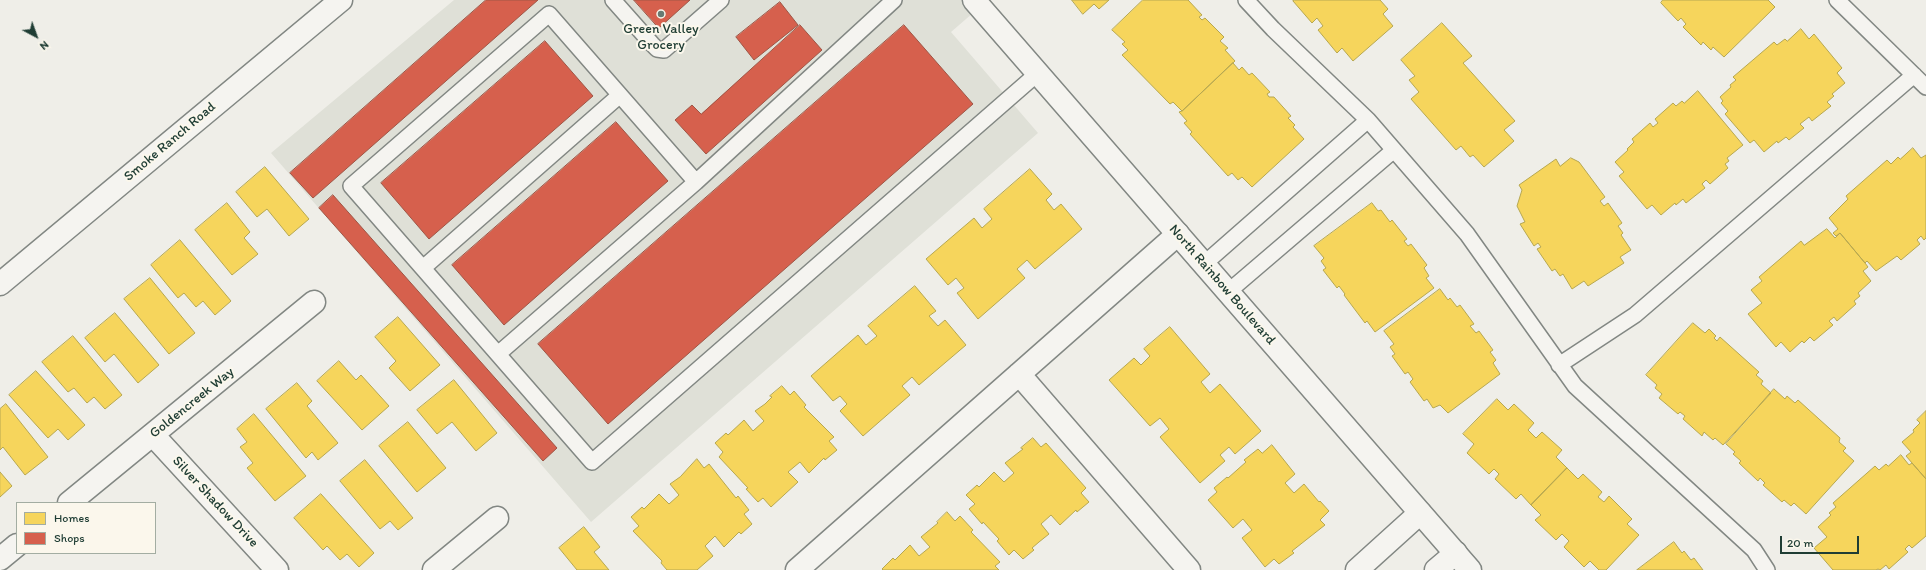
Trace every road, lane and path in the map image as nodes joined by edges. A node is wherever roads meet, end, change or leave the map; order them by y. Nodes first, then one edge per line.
1 (341, 0) edge
2 (613, 0) edge
3 (721, 0) edge
4 (894, 0) edge
5 (974, 0) edge
6 (1246, 0) edge
7 (1837, 0) edge
8 (1038, 73) junction
9 (1914, 75) junction
10 (1926, 87) edge
11 (620, 95) junction
12 (1368, 120) junction
13 (1394, 150) junction
14 (696, 182) junction
15 (1178, 234) junction
16 (1204, 264) junction
17 (423, 268) junction
18 (0, 284) edge
19 (1228, 292) junction
20 (314, 302) dead end
21 (498, 354) junction
22 (1559, 365) junction
23 (1019, 374) junction
24 (153, 435) junction
25 (70, 502) edge
26 (1420, 513) junction
27 (497, 518) dead end
28 (16, 546) edge
29 (1456, 553) junction
30 (0, 559) edge
31 (277, 570) edge
32 (434, 570) edge
33 (797, 570) edge
34 (1189, 570) edge
35 (1357, 570) edge
36 (1436, 570) edge
37 (1470, 570) edge
38 (1767, 570) edge

1 - 18 street, Smoke Ranch Road
2 - 3 lane
4 - 14 lane
5 - 8 street, North Rainbow Boulevard
6 - 12 lane
7 - 9 lane
8 - 15 street, North Rainbow Boulevard
8 - 21 lane
9 - 10 lane
9 - 22 lane
11 - 14 lane
11 - 17 lane
11 - 17 lane
12 - 13 lane
12 - 16 lane
13 - 19 lane
13 - 22 lane
14 - 21 lane
15 - 16 street, North Rainbow Boulevard
15 - 23 street
16 - 19 street, North Rainbow Boulevard
17 - 21 lane
19 - 26 street, North Rainbow Boulevard
20 - 24 street, Goldencreek Way
22 - 38 lane
23 - 33 street
23 - 34 street
24 - 25 street, Goldencreek Way
24 - 31 street, Silver Shadow Drive
26 - 29 street, North Rainbow Boulevard
26 - 35 street
27 - 32 street
28 - 30 street
29 - 36 street
29 - 37 street, North Rainbow Boulevard

